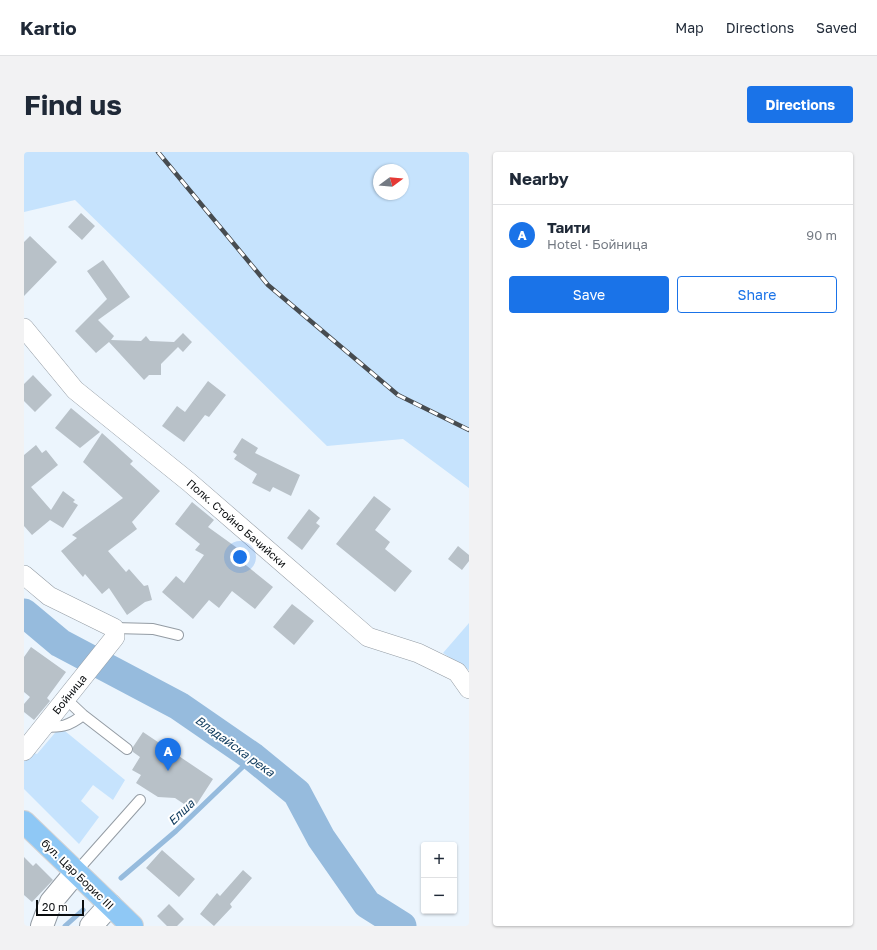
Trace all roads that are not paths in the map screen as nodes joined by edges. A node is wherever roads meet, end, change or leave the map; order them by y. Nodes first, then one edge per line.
1 (24, 329) edge
2 (24, 575) edge
3 (114, 632) junction
4 (178, 635) dead end
5 (469, 689) edge
6 (64, 698) junction
7 (83, 716) junction
8 (43, 727) junction
9 (127, 749) dead end
10 (24, 751) edge
11 (140, 800) dead end
12 (24, 822) edge
13 (76, 872) junction
14 (110, 904) junction
15 (42, 926) edge
16 (91, 926) edge
17 (132, 926) edge

1 - 5 street, Полк. Стойно Бачийски
2 - 3 street
3 - 4 lane
3 - 6 street, Бойница
6 - 7 lane
6 - 8 street, Бойница
7 - 8 lane
7 - 9 lane
8 - 10 street, Бойница
11 - 13 lane
12 - 13 main road, бул. Цар Борис III
13 - 14 main road, бул. Цар Борис III
13 - 15 main road
14 - 16 main road
14 - 17 main road, бул. Цар Борис III

